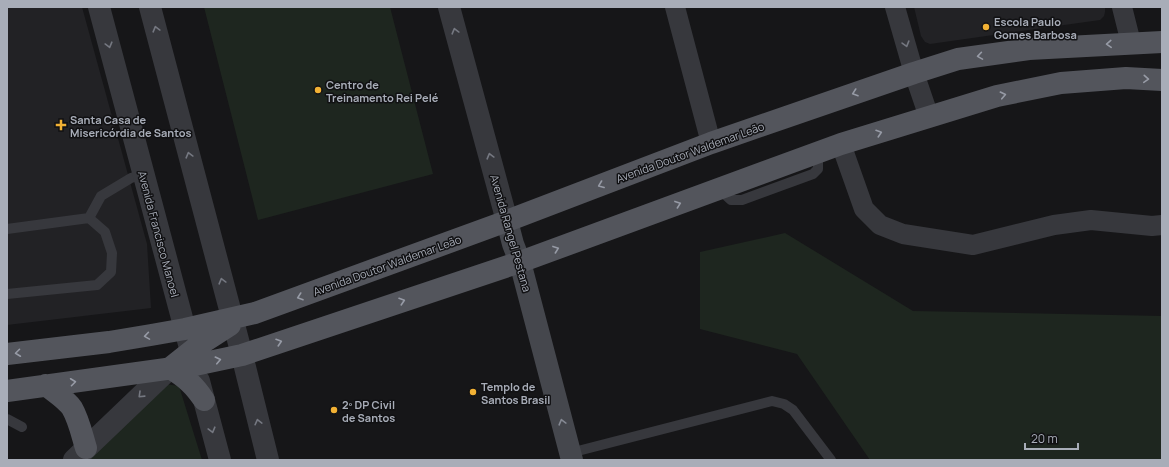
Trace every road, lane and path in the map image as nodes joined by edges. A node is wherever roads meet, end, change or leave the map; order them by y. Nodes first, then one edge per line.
1 (99, 7) edge
2 (150, 7) edge
3 (449, 7) edge
4 (675, 7) edge
5 (895, 7) edge
6 (1122, 7) edge
7 (1162, 42) edge
8 (1131, 43) junction
9 (914, 73) junction
10 (1162, 80) edge
11 (929, 117) junction
12 (711, 143) junction
13 (841, 144) junction
14 (144, 174) junction
15 (88, 218) junction
16 (507, 221) junction
17 (1162, 225) edge
18 (7, 229) edge
19 (520, 262) junction
20 (7, 294) edge
21 (232, 321) junction
22 (185, 329) junction
23 (7, 354) edge
24 (242, 355) junction
25 (193, 358) junction
26 (170, 368) junction
27 (46, 385) junction
28 (7, 391) edge
29 (204, 400) junction
30 (7, 419) edge
31 (22, 427) dead end
32 (80, 454) edge
33 (571, 457) edge
34 (220, 460) edge
35 (268, 460) edge
36 (831, 460) edge

1 -> 14 street, Avenida Francisco Manoel
21 -> 2 street
16 -> 3 street, Avenida Rangel Pestana
4 - 12 street
5 -> 9 street
6 - 8 street
7 - 8 main road, Avenida Doutor Waldemar Leão
8 -> 9 main road, Avenida Doutor Waldemar Leão
9 - 11 street
9 -> 12 main road, Avenida Doutor Waldemar Leão
11 -> 10 main road
13 -> 11 main road
12 -> 16 main road, Avenida Doutor Waldemar Leão
13 - 17 street
19 -> 13 main road
14 - 15 lane
14 - 22 street, Avenida Francisco Manoel
15 - 18 lane
15 - 20 lane
16 - 19 main road, Avenida Rangel Pestana
16 -> 21 main road, Avenida Doutor Waldemar Leão
24 -> 19 main road
33 -> 19 main road, Avenida Rangel Pestana
21 - 22 main road
21 - 24 street
21 - 25 main road
22 -> 23 main road
22 - 25 street, Avenida Francisco Manoel
25 -> 24 main road
35 -> 24 street
25 - 26 main road
25 - 29 street, Avenida Francisco Manoel
27 -> 26 main road
26 - 29 main road
26 -> 32 street
27 - 28 main road
27 - 32 main road
29 -> 34 street, Avenida Francisco Manoel
30 - 31 lane
33 - 36 lane

